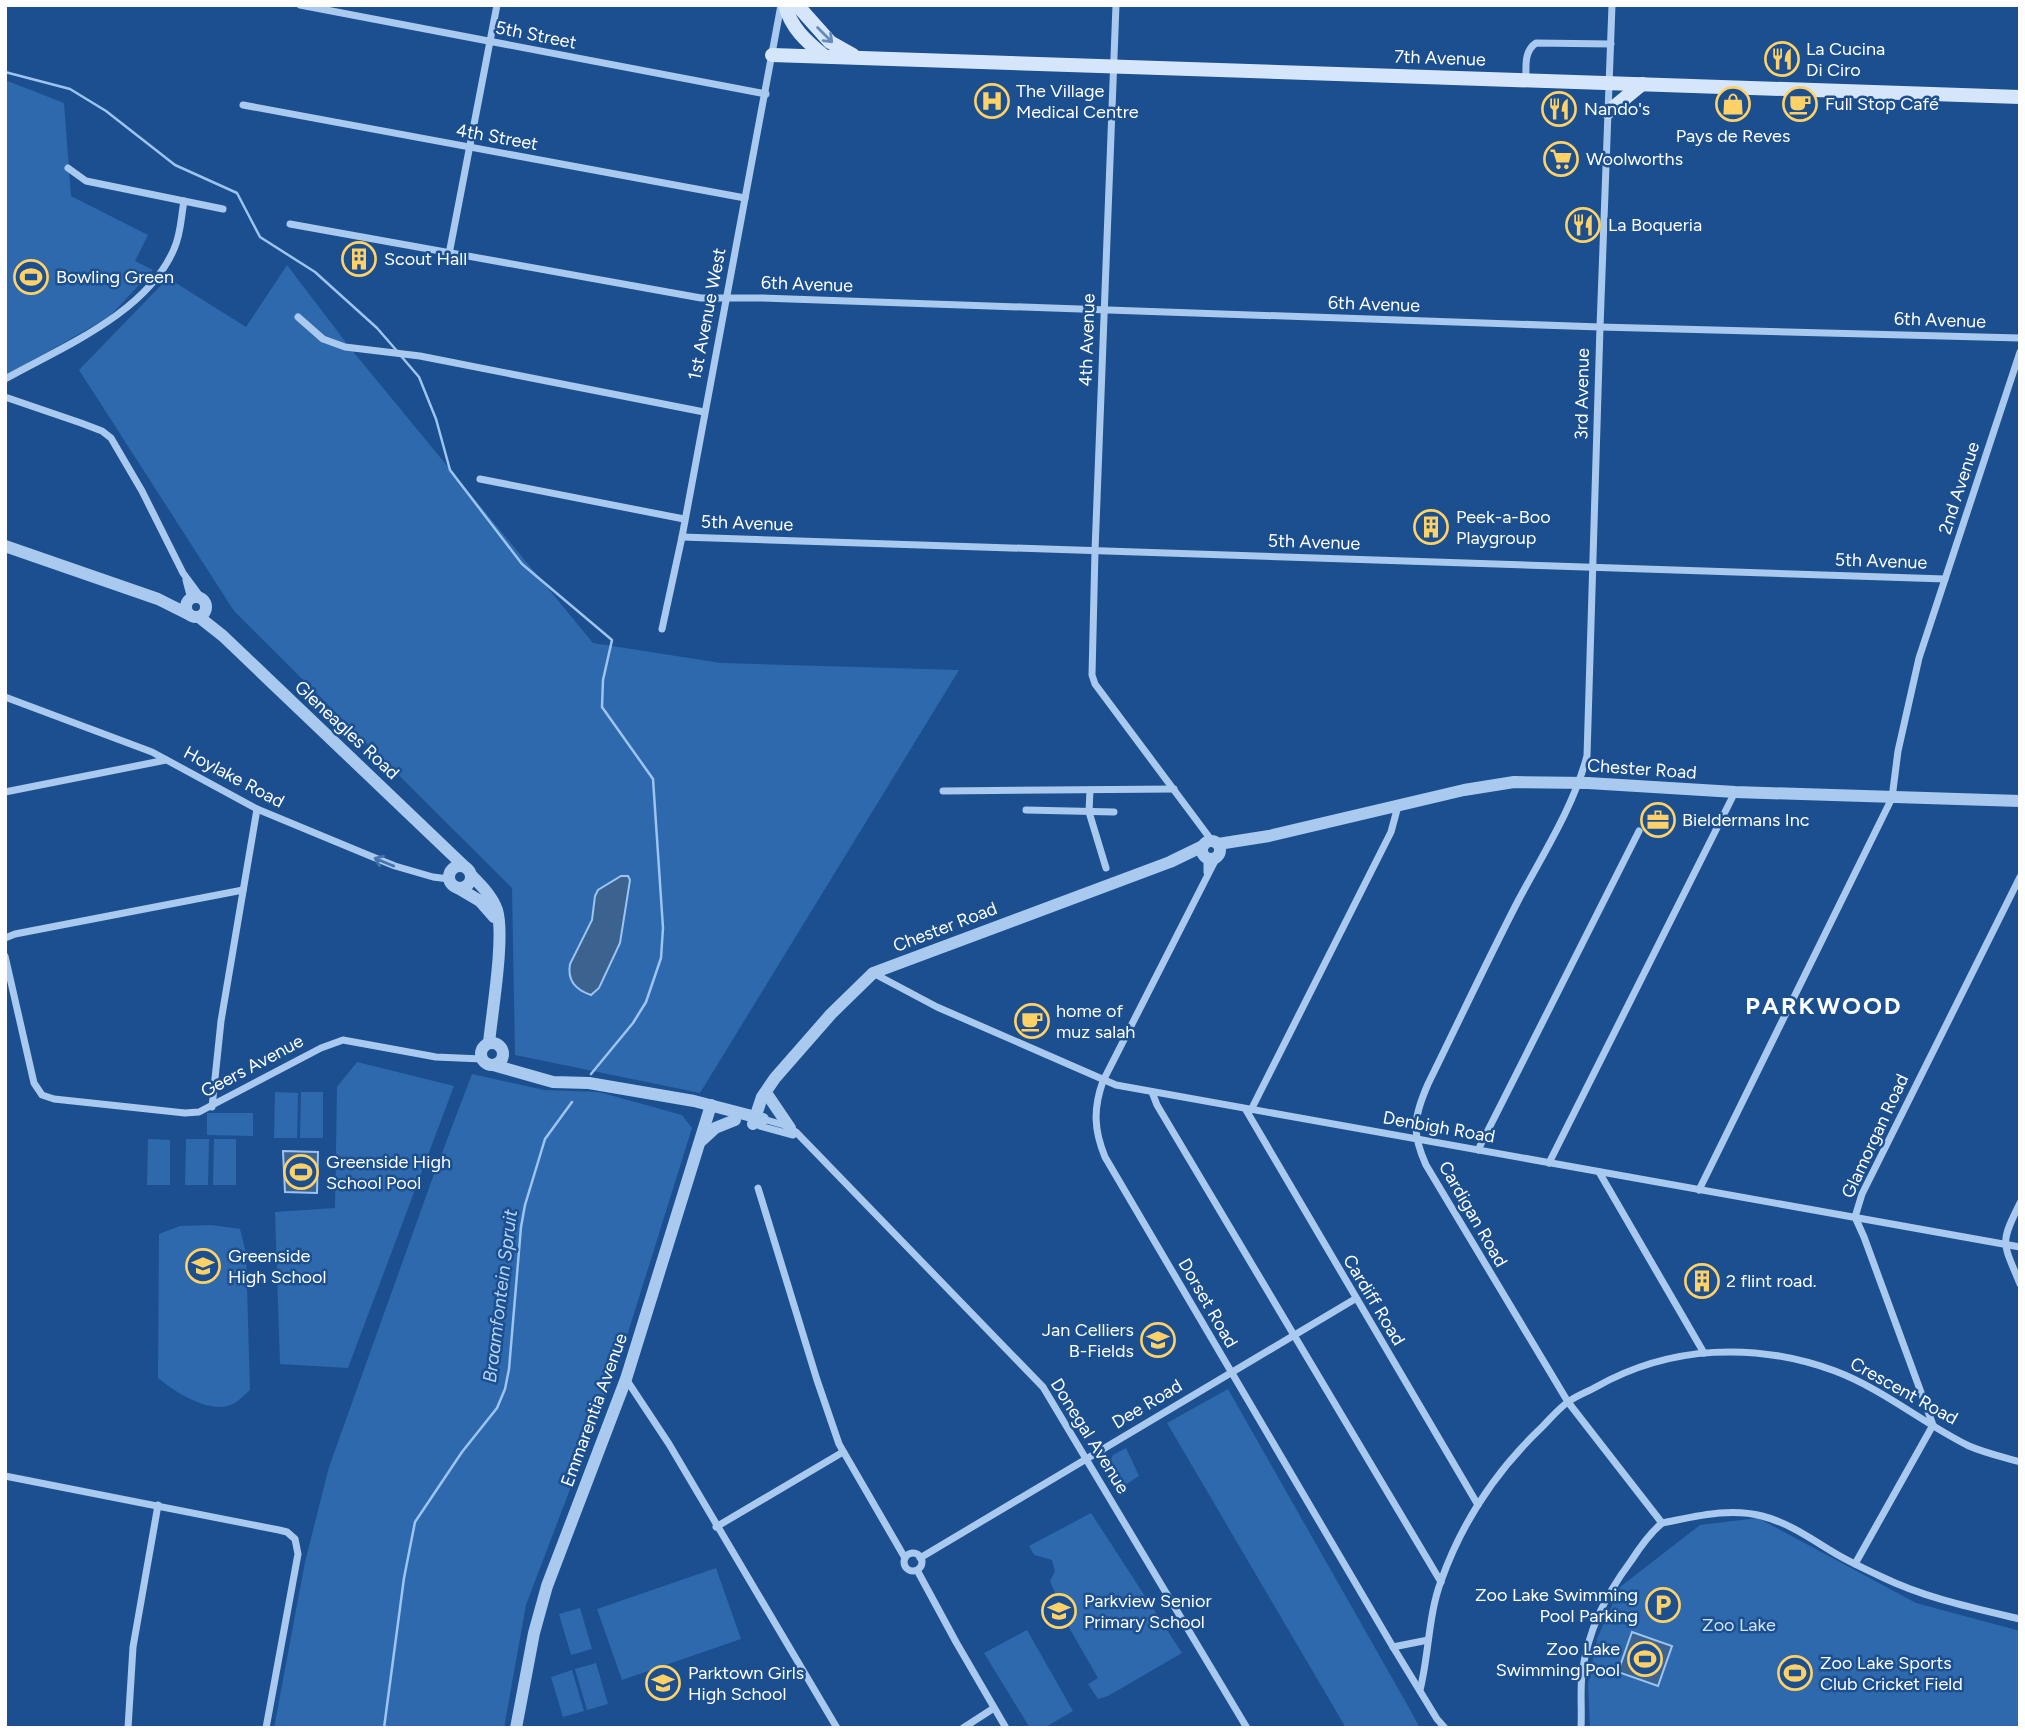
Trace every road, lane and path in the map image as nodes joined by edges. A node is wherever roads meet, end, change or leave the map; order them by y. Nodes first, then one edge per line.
1 (300, 5) edge
2 (497, 5) edge
3 (783, 5) edge
4 (797, 5) edge
5 (1116, 5) edge
6 (1612, 5) edge
7 (490, 42) junction
8 (1611, 44) junction
9 (772, 55) junction
10 (824, 56) junction
11 (859, 57) junction
12 (1113, 66) junction
13 (1526, 80) junction
14 (1610, 83) junction
15 (1642, 84) junction
16 (766, 93) junction
17 (2020, 97) edge
18 (243, 105) dead end
19 (1608, 112) junction
20 (470, 148) junction
21 (68, 168) dead end
22 (745, 198) junction
23 (184, 201) junction
24 (223, 209) dead end
25 (290, 224) dead end
26 (449, 254) junction
27 (727, 299) junction
28 (1104, 310) junction
29 (298, 317) dead end
30 (1600, 327) junction
31 (2020, 338) edge
32 (2020, 352) edge
33 (5, 380) edge
34 (5, 397) edge
35 (704, 412) junction
36 (480, 480) dead end
37 (684, 519) junction
38 (681, 537) junction
39 (5, 546) edge
40 (1095, 551) junction
41 (1594, 568) junction
42 (1945, 579) junction
43 (196, 607) junction
44 (662, 629) dead end
45 (5, 697) edge
46 (167, 760) junction
47 (1580, 782) junction
48 (1174, 789) junction
49 (1090, 790) junction
50 (943, 791) dead end
51 (5, 792) edge
52 (1735, 792) junction
53 (1892, 798) junction
54 (2020, 800) edge
55 (1398, 806) junction
56 (257, 809) junction
57 (1026, 810) dead end
58 (1090, 812) junction
59 (1114, 812) dead end
60 (1639, 831) dead end
61 (1211, 849) junction
62 (447, 850) junction
63 (1106, 868) dead end
64 (468, 871) junction
65 (2020, 877) edge
66 (453, 880) junction
67 (243, 890) junction
68 (498, 924) junction
69 (5, 938) edge
70 (5, 957) edge
71 (873, 973) junction
72 (489, 1043) junction
73 (503, 1052) junction
74 (488, 1062) junction
75 (516, 1071) junction
76 (1103, 1081) junction
77 (1152, 1092) junction
78 (764, 1099) junction
79 (212, 1107) junction
80 (710, 1109) junction
81 (726, 1109) junction
82 (1248, 1110) junction
83 (735, 1120) junction
84 (758, 1121) junction
85 (795, 1132) junction
86 (1416, 1137) junction
87 (699, 1143) junction
88 (1478, 1150) junction
89 (1549, 1163) junction
90 (1599, 1172) junction
91 (758, 1188) dead end
92 (1699, 1190) junction
93 (2020, 1203) edge
94 (1855, 1217) junction
95 (2004, 1244) junction
96 (2020, 1247) edge
97 (2020, 1284) edge
98 (1355, 1299) junction
99 (1293, 1336) junction
100 (1704, 1353) junction
101 (1231, 1372) junction
102 (626, 1379) junction
103 (1568, 1402) junction
104 (1933, 1425) junction
105 (843, 1452) junction
106 (1087, 1458) junction
107 (2020, 1462) edge
108 (5, 1476) edge
109 (158, 1505) junction
110 (1478, 1505) junction
111 (1662, 1523) junction
112 (716, 1527) junction
113 (905, 1558) junction
114 (920, 1558) junction
115 (1855, 1564) junction
116 (917, 1570) junction
117 (1441, 1582) junction
118 (2020, 1619) edge
119 (1428, 1640) junction
120 (1393, 1647) junction
121 (1420, 1690) junction
122 (994, 1708) junction
123 (128, 1728) edge
124 (266, 1728) edge
125 (516, 1728) edge
126 (836, 1728) edge
127 (963, 1728) edge
128 (1006, 1728) edge
129 (1247, 1728) edge
130 (1445, 1728) edge
131 (1581, 1728) edge

1 - 7 street, 5th Street
2 - 7 street
3 - 9 street, 1st Avenue West
3 - 10 main road
4 -> 11 main road, 7th Avenue
5 - 12 street, 4th Avenue
6 - 8 street, 3rd Avenue
7 - 16 street, 5th Street
7 - 20 street
8 - 13 street
8 - 14 street, 3rd Avenue
9 - 10 main road, 7th Avenue
9 - 16 street, 1st Avenue West
10 - 11 main road, 7th Avenue
11 - 12 main road, 7th Avenue
12 - 13 main road, 7th Avenue
12 - 28 street, 4th Avenue
13 - 14 main road, 7th Avenue
14 - 15 main road, 7th Avenue
14 - 19 street, 3rd Avenue
15 - 17 main road, 7th Avenue
15 - 19 main road
16 - 22 street, 1st Avenue West
18 - 20 street, 4th Street
19 - 30 street, 3rd Avenue
20 - 22 street, 4th Street
20 - 26 street
21 - 23 street
22 - 27 street, 1st Avenue West
23 - 24 street
23 - 33 street
25 - 26 street, 6th Avenue
26 - 27 street, 6th Avenue
27 - 28 street, 6th Avenue
27 - 35 street, 1st Avenue West
28 - 30 street, 6th Avenue
28 - 40 street, 4th Avenue
29 - 35 street
30 - 31 street, 6th Avenue
30 - 41 street, 3rd Avenue
32 - 42 street, 2nd Avenue
34 - 43 street
35 - 37 street, 1st Avenue West
36 - 37 street
37 - 38 street, 1st Avenue West
38 - 40 street, 5th Avenue
38 - 44 street, 1st Avenue West
39 - 43 street
40 - 41 street, 5th Avenue
40 - 48 street, 4th Avenue
41 - 42 street, 5th Avenue
41 - 47 street, 3rd Avenue
42 - 53 street, 2nd Avenue
43 - 62 street, Gleneagles Road
45 - 46 street, Hoylake Road
46 - 51 street
46 - 56 street, Hoylake Road
47 - 52 street, Chester Road
47 - 55 street, Chester Road
47 - 86 street, Cardigan Road
48 - 49 street
48 - 61 street
49 - 50 street
49 - 58 street
52 - 53 street, Chester Road
52 - 89 street
53 - 54 street, Chester Road
53 - 92 street, 2nd Avenue
55 - 61 street, Chester Road
55 - 82 street
66 -> 56 street, Hoylake Road
56 - 67 street
57 - 58 street
58 - 59 street
58 - 63 street
60 - 88 street
61 - 71 street, Chester Road
61 - 76 street, Dorset Road
62 - 64 street, Gleneagles Road
62 - 66 street
64 - 66 street
64 - 66 street
64 - 68 street, Gleneagles Road
65 - 94 street, Glamorgan Road
66 - 68 street
67 - 69 street
67 - 79 street
68 - 72 street, Gleneagles Road
70 - 79 street, Geers Avenue
71 - 76 street, Denbigh Road
71 - 78 street, Chester Road
72 - 73 street
72 - 74 street
73 - 74 street
73 - 75 street
74 - 75 street
74 - 79 street, Geers Avenue
75 - 80 street
76 - 77 street, Denbigh Road
76 - 101 street, Dorset Road
77 - 82 street, Denbigh Road
77 - 99 street
78 - 81 street
78 - 84 street, Chester Road
78 - 85 street
80 - 81 street
80 - 83 street
80 - 87 street, Emmarentia Avenue
81 - 84 street
82 - 86 street, Denbigh Road
82 - 98 street, Cardiff Road
83 - 84 street
83 - 87 street
84 - 85 street
84 - 85 street, Donegal Avenue
85 - 106 street, Donegal Avenue
86 - 88 street, Denbigh Road
86 - 103 street, Cardigan Road
87 - 102 street, Emmarentia Avenue
88 - 89 street, Denbigh Road
89 - 90 street, Denbigh Road
90 - 92 street, Denbigh Road
90 - 100 street
91 - 105 street
92 - 94 street, Denbigh Road
93 - 95 street
94 - 95 street, Denbigh Road
94 - 104 street, Glamorgan Road
95 - 96 street, Denbigh Road
95 - 97 street
98 - 99 street, Dee Road
98 - 110 street, Cardiff Road
99 - 101 street, Dee Road
99 - 117 street
100 - 103 street, Crescent Road
100 - 104 street, Crescent Road
101 - 106 street, Dee Road
101 - 120 street, Dorset Road
102 - 112 street
102 - 125 street, Emmarentia Avenue
103 - 110 street, Crescent Road
103 - 111 street, Cardigan Road
104 - 107 street, Crescent Road
104 - 115 street
105 - 112 street
105 - 113 street
106 - 114 street, Dee Road
106 - 129 street, Donegal Avenue
108 - 109 street
109 - 123 street
109 - 124 street
110 - 117 street, Crescent Road
111 - 115 street
111 - 131 street
112 - 126 street
113 - 114 street
113 - 116 street
114 - 116 street
115 - 118 street
116 - 122 street
117 - 119 street, Crescent Road
119 - 120 street
119 - 121 street, Crescent Road
120 - 121 street, Dorset Road
121 - 130 street, Dorset Road
122 - 127 street
122 - 128 street

